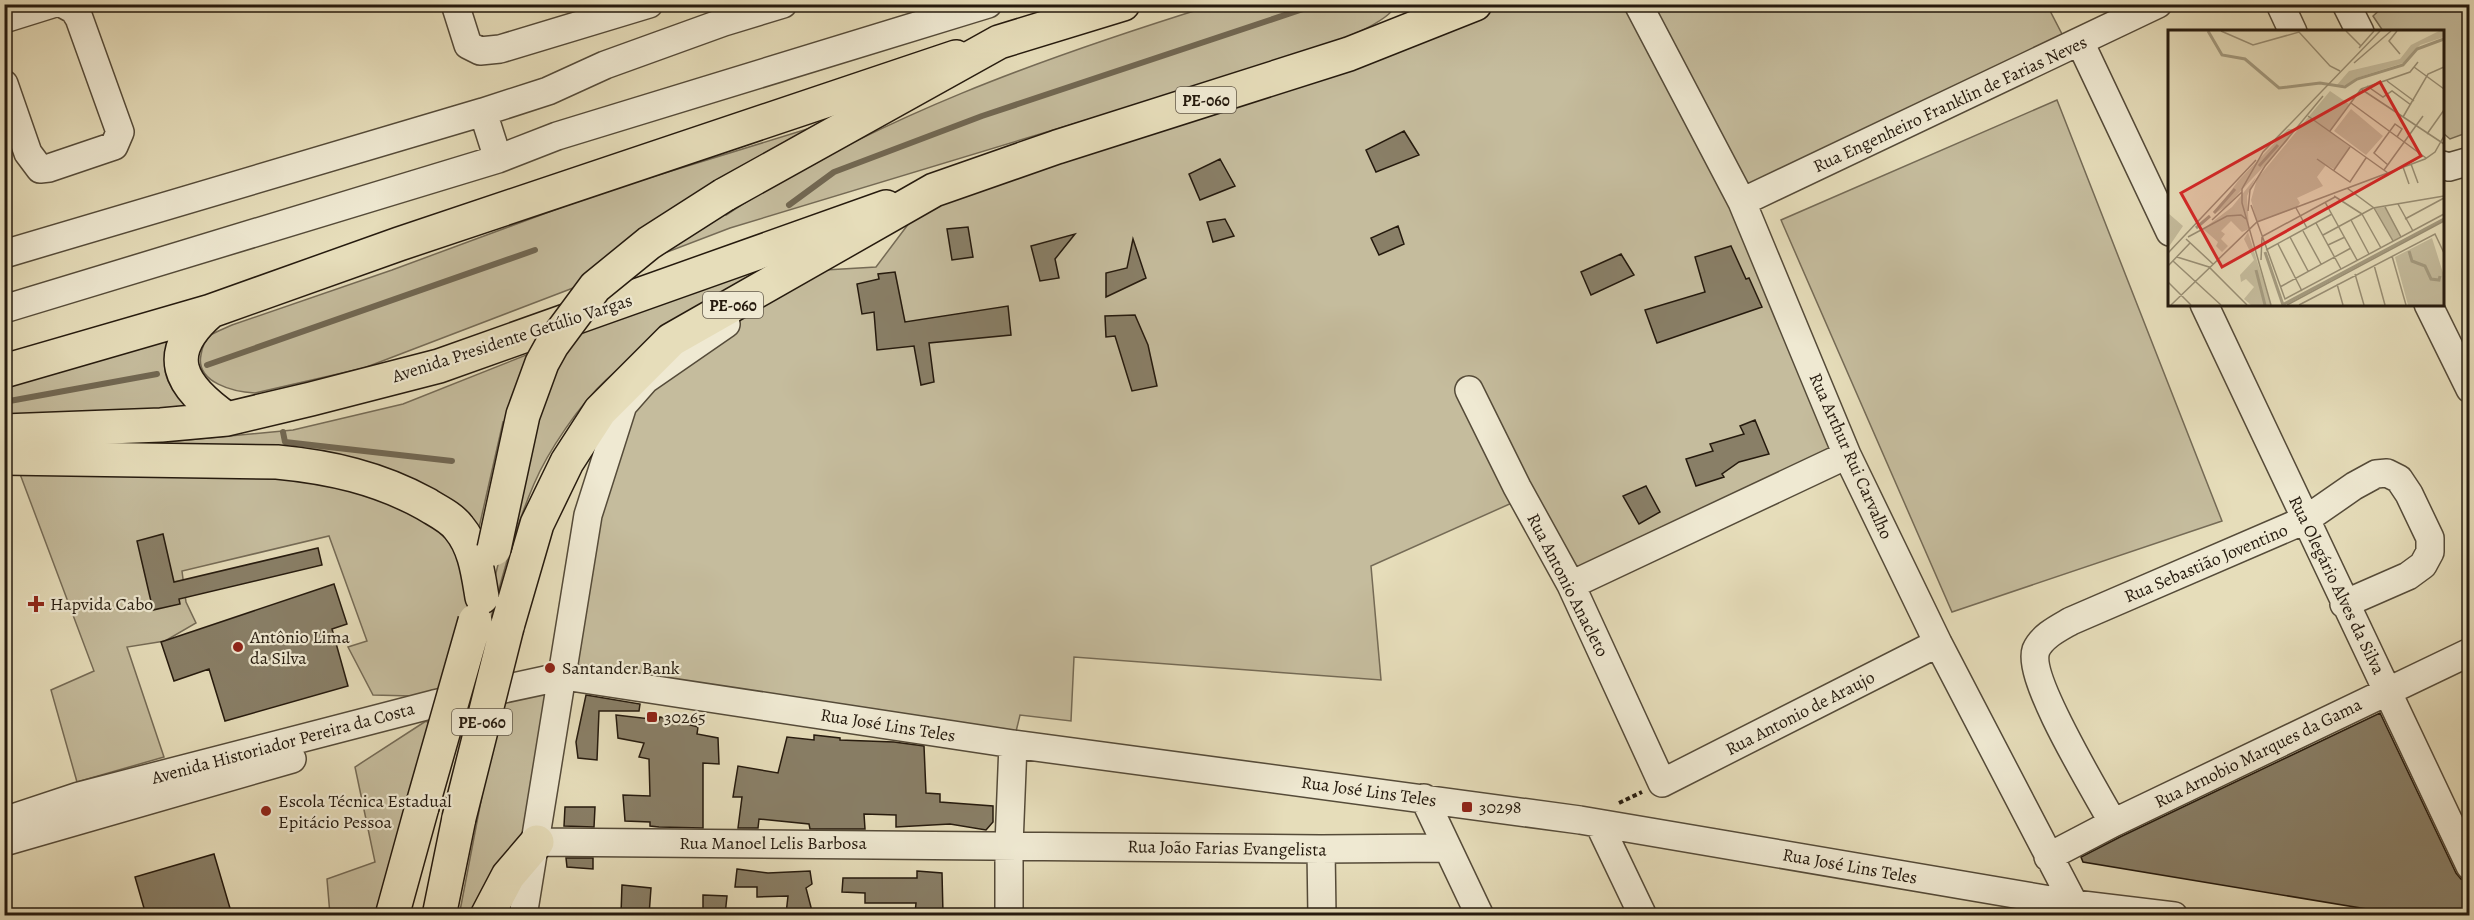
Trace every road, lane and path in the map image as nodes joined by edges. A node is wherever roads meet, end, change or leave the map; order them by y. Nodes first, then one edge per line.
1 (52, 4) edge
2 (63, 4) edge
3 (455, 4) edge
4 (649, 4) edge
5 (783, 4) edge
6 (988, 4) edge
7 (1124, 4) edge
8 (1410, 4) edge
9 (1474, 4) edge
10 (1638, 4) edge
11 (2158, 4) edge
12 (2280, 4) edge
13 (2346, 4) edge
14 (722, 13) edge
15 (4, 18) edge
16 (2293, 30) edge
17 (2359, 30) edge
18 (1400, 35) junction
19 (999, 42) junction
20 (2080, 42) junction
21 (4, 84) edge
22 (483, 112) junction
23 (498, 159) junction
24 (2469, 162) edge
25 (2444, 166) edge
26 (934, 190) junction
27 (1742, 202) junction
28 (2168, 229) edge
29 (4, 254) edge
30 (791, 272) junction
31 (2205, 306) edge
32 (2429, 306) edge
33 (4, 309) edge
34 (211, 311) junction
35 (4, 370) edge
36 (2469, 389) edge
37 (1469, 390) dead end
38 (227, 419) junction
39 (4, 431) edge
40 (1847, 455) junction
41 (4, 458) edge
42 (2305, 520) junction
43 (1571, 585) junction
44 (2344, 604) junction
45 (478, 609) junction
46 (1938, 644) junction
47 (2469, 652) edge
48 (564, 676) junction
49 (2388, 690) junction
50 (557, 711) junction
51 (1012, 744) junction
52 (1662, 783) joint
53 (1424, 798) junction
54 (4, 820) edge
55 (2113, 823) junction
56 (1599, 824) junction
57 (4, 842) edge
58 (537, 842) junction
59 (1009, 845) junction
60 (1446, 848) junction
61 (1320, 849) junction
62 (2049, 857) junction
63 (2469, 866) edge
64 (2073, 904) junction
65 (392, 915) edge
66 (439, 915) edge
67 (487, 915) edge
68 (523, 915) edge
69 (1009, 915) edge
70 (1322, 915) edge
71 (1480, 915) edge
72 (1642, 915) edge
73 (2174, 915) edge

1 - 15 street
2 - 21 street
3 - 4 street
5 - 14 street
6 - 23 street
7 - 19 main road, PE-060
8 - 18 main road
9 - 18 main road, PE-060
10 - 27 street, Rua Arthur Rui Carvalho
11 - 20 street, Rua Engenheiro Franklin de Farias Neves
12 - 16 street
13 - 17 street
14 - 22 street
18 - 26 main road, PE-060
19 - 34 main road
19 - 45 main road, PE-060, bridge
20 - 27 street, Rua Engenheiro Franklin de Farias Neves
20 - 28 street
22 - 23 street
22 - 29 street
23 - 33 street
24 - 25 street
26 - 30 main road, PE-060
26 - 38 main road, Avenida Presidente Getúlio Vargas
27 - 40 street, Rua Arthur Rui Carvalho
30 - 48 street
30 - 66 main road, PE-060, bridge
31 - 42 street, Rua Olegário Alves da Silva
32 - 36 street
34 - 35 main road
34 - 38 main road
37 - 43 street, Rua Antonio Anacleto
38 - 39 main road, Avenida Presidente Getúlio Vargas
40 - 43 street
40 - 46 street, Rua Arthur Rui Carvalho
41 - 45 main road
42 - 44 street, Rua Olegário Alves da Silva
42 - 44 street, Rua Sebastião Joventino
42 - 55 street, Rua Sebastião Joventino
43 - 52 street, Rua Antonio Anacleto
44 - 49 street, Rua Olegário Alves da Silva
45 - 65 main road, PE-060, bridge
46 - 52 street, Rua Antonio de Araujo
46 - 62 street, Rua Arthur Rui Carvalho
47 - 49 street, Rua Arnobio Marques da Gama
48 - 50 street
48 - 51 street, Rua José Lins Teles
48 - 54 street, Avenida Historiador Pereira da Costa
49 - 55 street, Rua Arnobio Marques da Gama
49 - 63 street, Rua Olegário Alves da Silva
50 - 57 street
50 - 58 street
51 - 53 street, Rua José Lins Teles
51 - 59 street
53 - 56 street, Rua José Lins Teles
53 - 60 street
55 - 62 street, Rua Arnobio Marques da Gama
56 - 64 street, Rua José Lins Teles
56 - 72 street
58 - 59 street, Rua Manoel Lelis Barbosa
58 - 67 main road
58 - 68 street
59 - 61 street, Rua João Farias Evangelista
59 - 69 street
60 - 61 street, Rua João Farias Evangelista
60 - 71 street
61 - 70 street
62 - 64 street, Rua Arthur Rui Carvalho
64 - 73 street, Rua José Lins Teles

